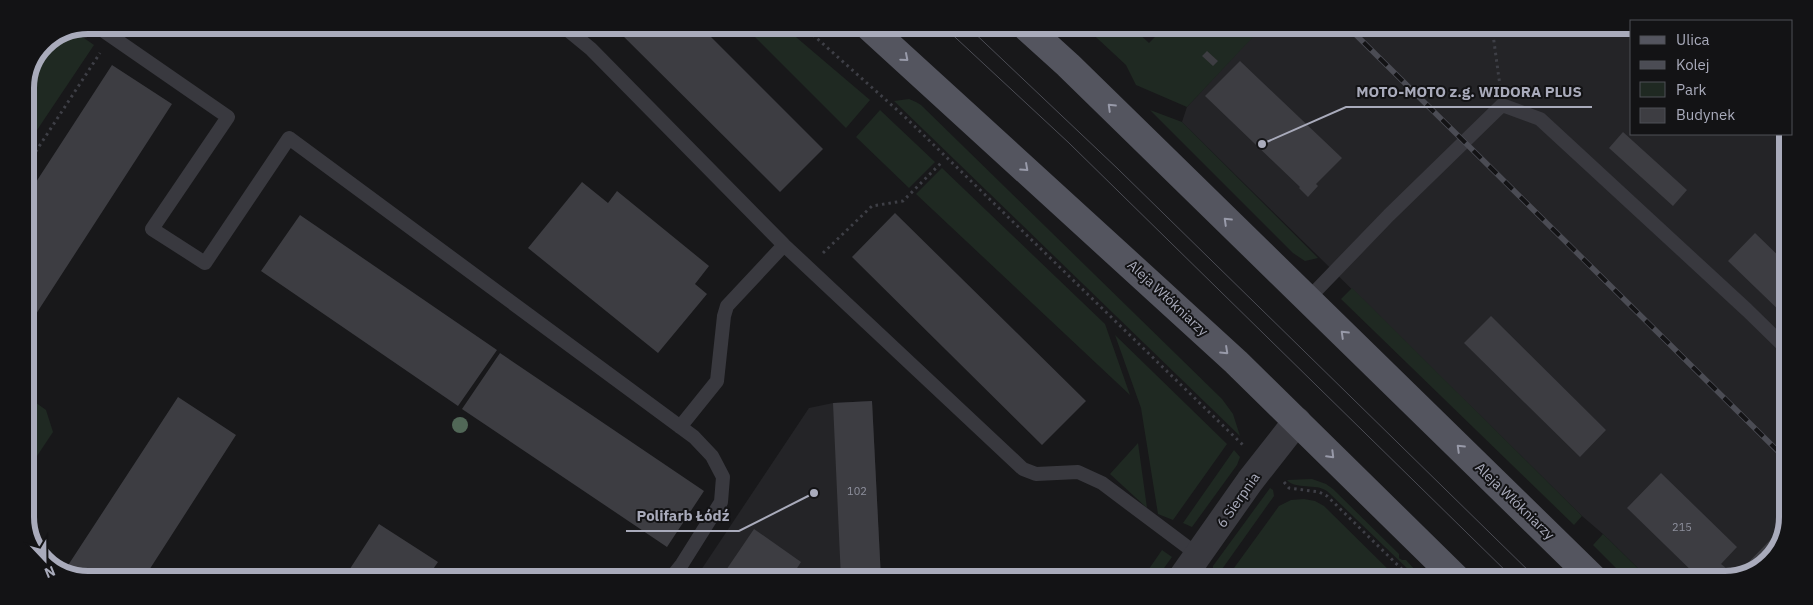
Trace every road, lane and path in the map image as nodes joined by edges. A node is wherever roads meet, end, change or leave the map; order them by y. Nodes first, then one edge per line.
1 (108, 34) edge
2 (573, 34) edge
3 (812, 34) edge
4 (877, 34) edge
5 (1034, 34) edge
6 (1493, 34) edge
7 (111, 36) junction
8 (1502, 105) junction
9 (34, 154) edge
10 (941, 163) dead end
11 (784, 245) junction
12 (816, 246) dead end
13 (1308, 299) junction
14 (1779, 342) edge
15 (1297, 421) junction
16 (680, 427) junction
17 (1241, 443) dead end
18 (1282, 480) dead end
19 (1198, 555) junction
20 (676, 571) edge
21 (1187, 571) edge
22 (1404, 571) edge
23 (1449, 571) edge
24 (1586, 571) edge

1 - 7 lane
2 - 11 lane
3 - 17 path
4 -> 15 main road, Aleja Włókniarzy
13 -> 5 main road, Aleja Włókniarzy
6 - 8 path
7 - 9 path
7 - 16 lane
8 - 13 lane
8 - 14 lane
10 - 12 path
11 - 16 lane
11 - 19 lane
24 -> 13 main road, Aleja Włókniarzy
15 - 19 street, 6 Sierpnia
15 -> 23 main road, Aleja Włókniarzy
16 - 20 lane
18 - 22 path
19 - 21 street, 6 Sierpnia

